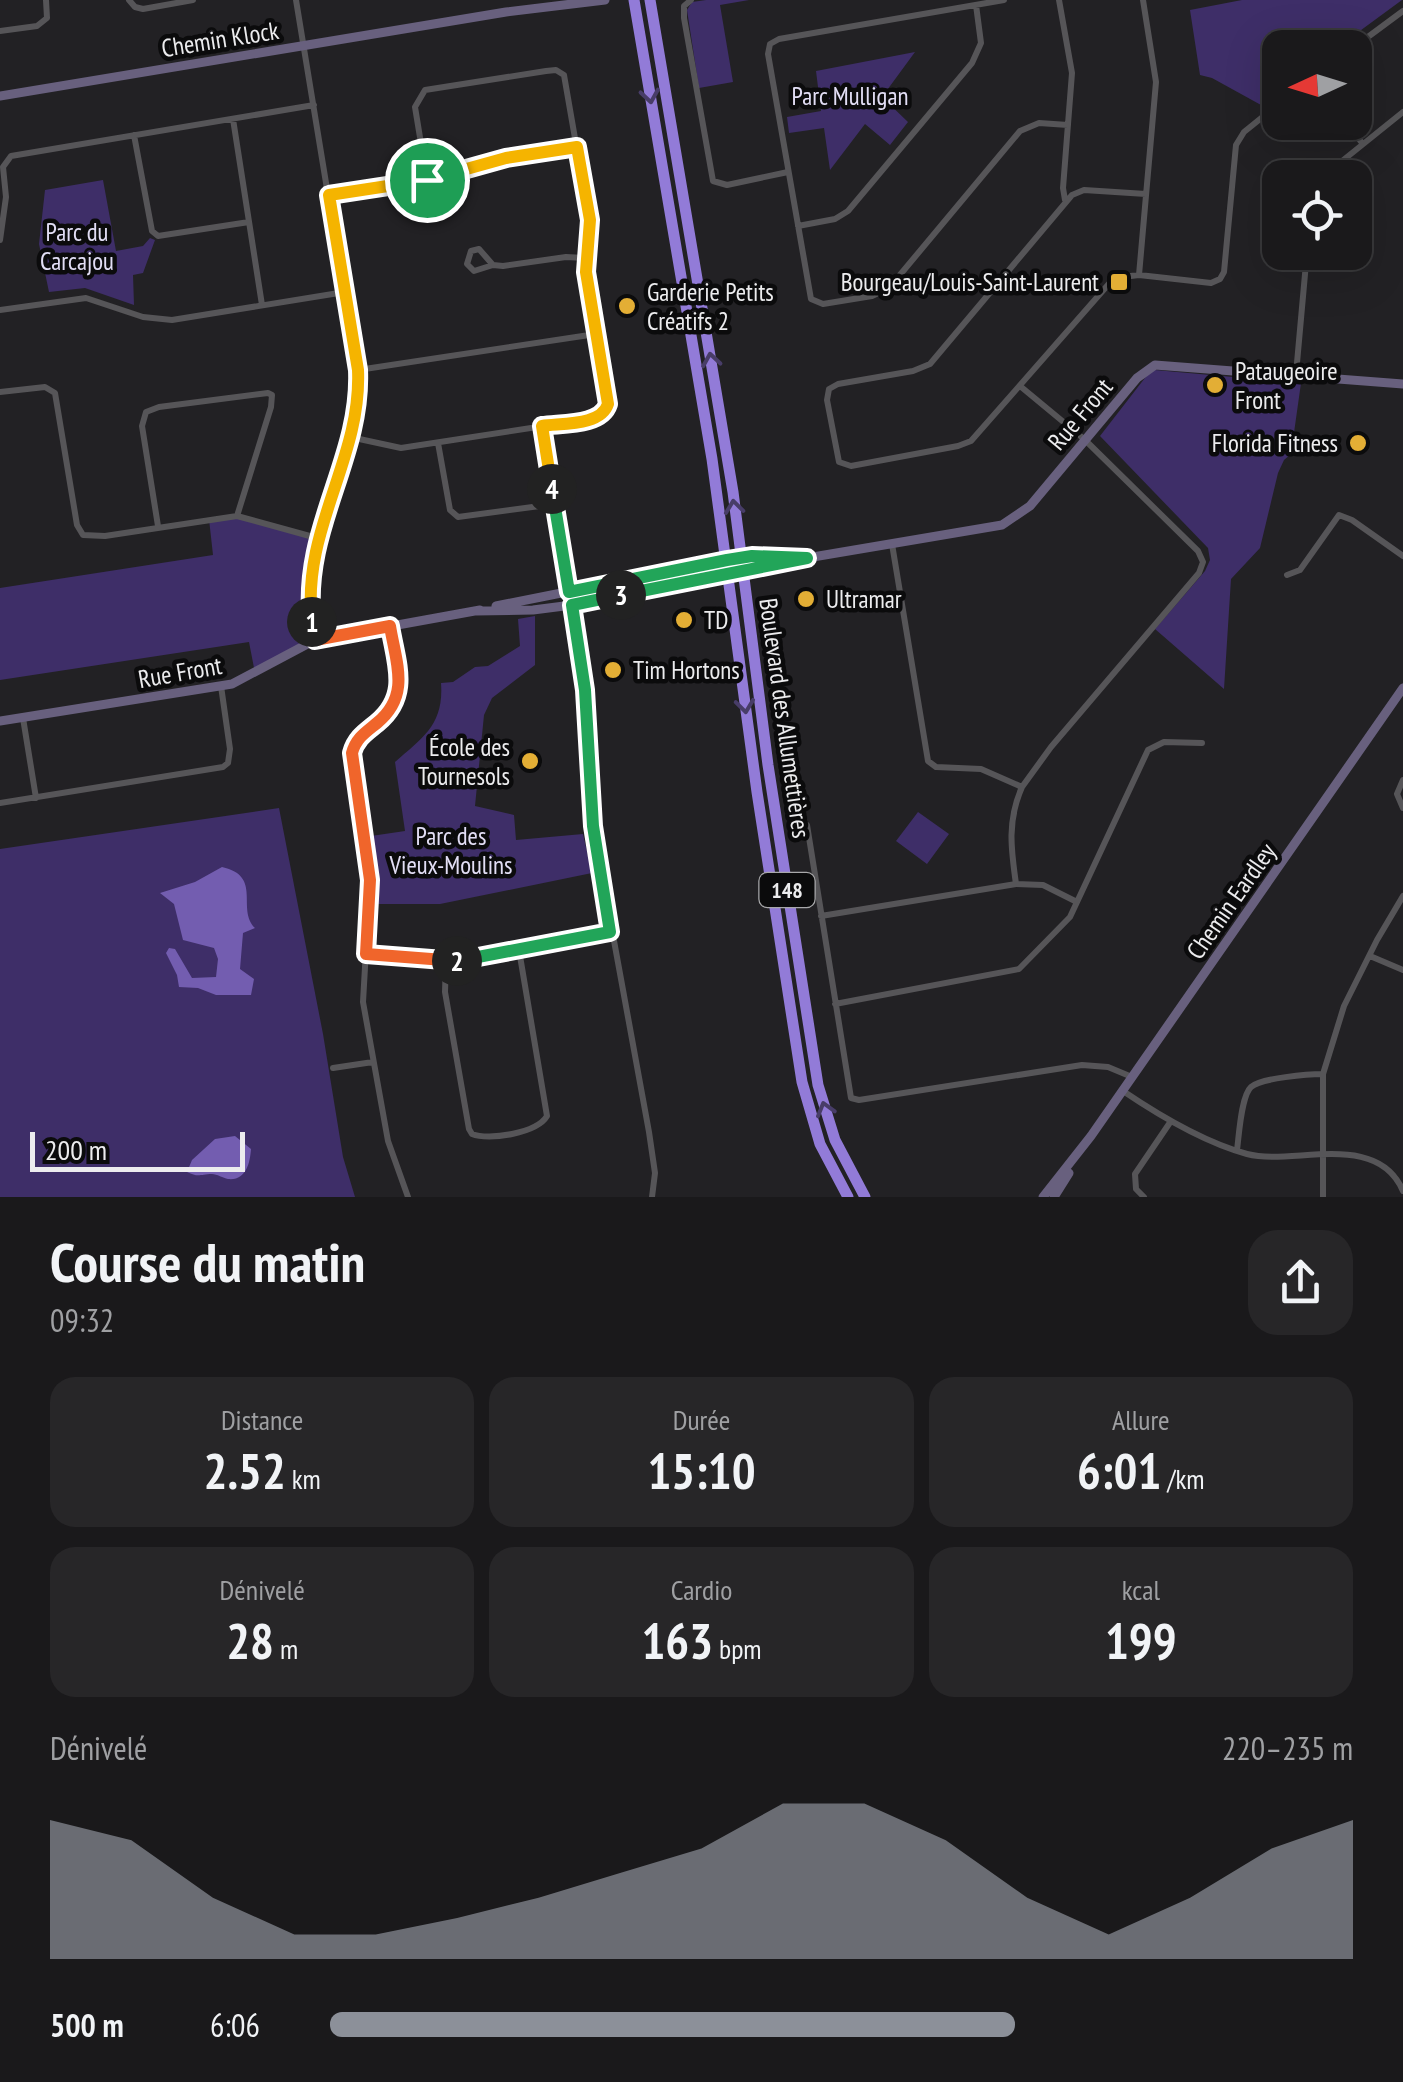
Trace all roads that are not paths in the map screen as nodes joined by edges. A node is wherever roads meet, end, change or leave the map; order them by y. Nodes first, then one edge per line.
1 (46, 0) edge
2 (129, 0) edge
3 (194, 0) edge
4 (296, 0) edge
5 (605, 0) edge
6 (634, 0) edge
7 (650, 0) edge
8 (690, 0) edge
9 (1004, 0) edge
10 (1059, 0) edge
11 (1143, 0) edge
12 (548, 2) edge
13 (976, 5) junction
14 (1403, 11) edge
15 (0, 32) edge
16 (1372, 34) edge
17 (304, 46) junction
18 (0, 96) edge
19 (314, 105) junction
20 (1403, 112) edge
21 (1262, 118) edge
22 (233, 119) junction
23 (1068, 125) junction
24 (134, 135) junction
25 (1360, 140) edge
26 (1362, 143) junction
27 (577, 147) junction
28 (1342, 160) edge
29 (788, 172) junction
30 (427, 180) junction
31 (1146, 194) junction
32 (329, 195) junction
33 (1066, 202) junction
34 (250, 222) junction
35 (798, 226) junction
36 (0, 240) edge
37 (586, 258) junction
38 (493, 265) dead end
39 (1306, 270) edge
40 (1138, 276) junction
41 (345, 292) junction
42 (262, 305) junction
43 (0, 310) edge
44 (596, 334) junction
45 (358, 370) junction
46 (1296, 374) junction
47 (1403, 384) edge
48 (1020, 386) junction
49 (0, 392) edge
50 (542, 426) junction
51 (350, 437) junction
52 (1084, 439) junction
53 (438, 443) junction
54 (554, 504) junction
55 (237, 516) junction
56 (158, 526) junction
57 (317, 538) junction
58 (892, 544) junction
59 (1403, 556) edge
60 (741, 558) junction
61 (807, 558) junction
62 (727, 560) junction
63 (743, 572) junction
64 (729, 574) junction
65 (1287, 575) dead end
66 (569, 592) junction
67 (572, 605) junction
68 (475, 611) junction
69 (390, 626) junction
70 (315, 640) junction
71 (221, 686) junction
72 (1403, 688) edge
73 (23, 718) junction
74 (0, 720) edge
75 (1202, 743) dead end
76 (1403, 780) edge
77 (1022, 786) junction
78 (36, 798) junction
79 (0, 804) edge
80 (1403, 808) edge
81 (807, 825) dead end
82 (1016, 884) junction
83 (1403, 896) edge
84 (1077, 902) junction
85 (822, 916) junction
86 (610, 932) junction
87 (519, 950) junction
88 (366, 954) junction
89 (1370, 956) junction
90 (446, 960) junction
91 (1403, 970) edge
92 (835, 1004) junction
93 (373, 1062) junction
94 (333, 1068) dead end
95 (1323, 1074) junction
96 (1132, 1078) junction
97 (1123, 1091) junction
98 (1171, 1120) junction
99 (1091, 1136) junction
100 (1237, 1150) junction
101 (1323, 1152) junction
102 (1403, 1191) edge
103 (408, 1197) edge
104 (652, 1197) edge
105 (848, 1197) edge
106 (866, 1197) edge
107 (1043, 1197) edge
108 (1054, 1197) edge
109 (1144, 1197) edge
110 (1323, 1197) edge

1 - 15 street
2 - 3 street
4 - 17 street
5 - 12 street, Chemin Klock
6 -> 62 highway, Boulevard des Allumettières / 148
60 -> 7 highway, Boulevard des Allumettières / 148
8 - 29 street
9 - 13 street
10 - 23 street
11 - 31 street
12 - 17 street, Chemin Klock
13 - 29 street
13 - 35 street
14 - 16 street
17 - 18 street, Chemin Klock
17 - 19 street
19 - 22 street
19 - 32 street
20 - 26 street
21 - 40 street
22 - 24 street
22 - 34 street
23 - 33 street
23 - 35 street
24 - 34 street
24 - 36 street
25 - 26 street
26 - 28 street
27 - 30 street
27 - 30 street
27 - 37 street
29 - 35 street
30 - 32 street
31 - 33 street
31 - 40 street
32 - 41 street
33 - 48 street
34 - 42 street
37 - 38 street
37 - 44 street
39 - 46 street
40 - 48 street
41 - 42 street
41 - 45 street
42 - 43 street
44 - 45 street
44 - 50 street
45 - 51 street
46 - 47 street, Rue Front
46 - 52 street, Rue Front
48 - 52 street
49 - 56 street
50 - 53 street
50 - 54 street
51 - 53 street
51 - 57 street
52 - 58 street, Rue Front
52 - 77 street
53 - 54 street
54 - 66 street
55 - 56 street
55 - 56 street
55 - 57 street
57 - 70 street
58 - 61 street, Rue Front
58 - 77 street
59 - 65 street
60 - 61 street, Rue Front
60 - 62 street, Rue Front
60 - 63 highway, Boulevard des Allumettières / 148
61 - 63 street, Rue Front
62 - 64 highway, Boulevard des Allumettières / 148
62 - 66 street, Rue Front
63 - 64 street, Rue Front
106 -> 63 highway, Boulevard des Allumettières / 148
64 - 67 street, Rue Front
64 -> 105 highway, Boulevard des Allumettières / 148
66 - 67 street
66 - 68 street, Rue Front
67 - 68 street, Rue Front
67 - 86 street
68 - 69 street, Rue Front
69 - 70 street, Rue Front
69 - 88 street
70 - 71 street, Rue Front
71 - 73 street, Rue Front
71 - 78 street
72 - 96 street, Chemin Eardley
73 - 74 street, Rue Front
73 - 78 street
75 - 84 street
76 - 80 street
77 - 82 street
78 - 79 street
81 - 85 street
82 - 84 street
82 - 85 street
83 - 89 street
84 - 92 street
85 - 92 street
86 - 87 street
86 - 104 street
87 - 90 street
87 - 90 street
88 - 90 street
88 - 93 street
89 - 91 street
89 - 95 street
92 - 96 street
93 - 94 street
93 - 103 street
95 - 100 street
95 - 101 street
96 - 97 street, Chemin Eardley
97 - 98 street
97 - 99 street, Chemin Eardley
98 - 100 street
98 - 109 street
99 - 107 street, Chemin Eardley
99 - 108 street, Chemin Eardley
100 - 101 street
101 - 102 street
101 - 110 street

